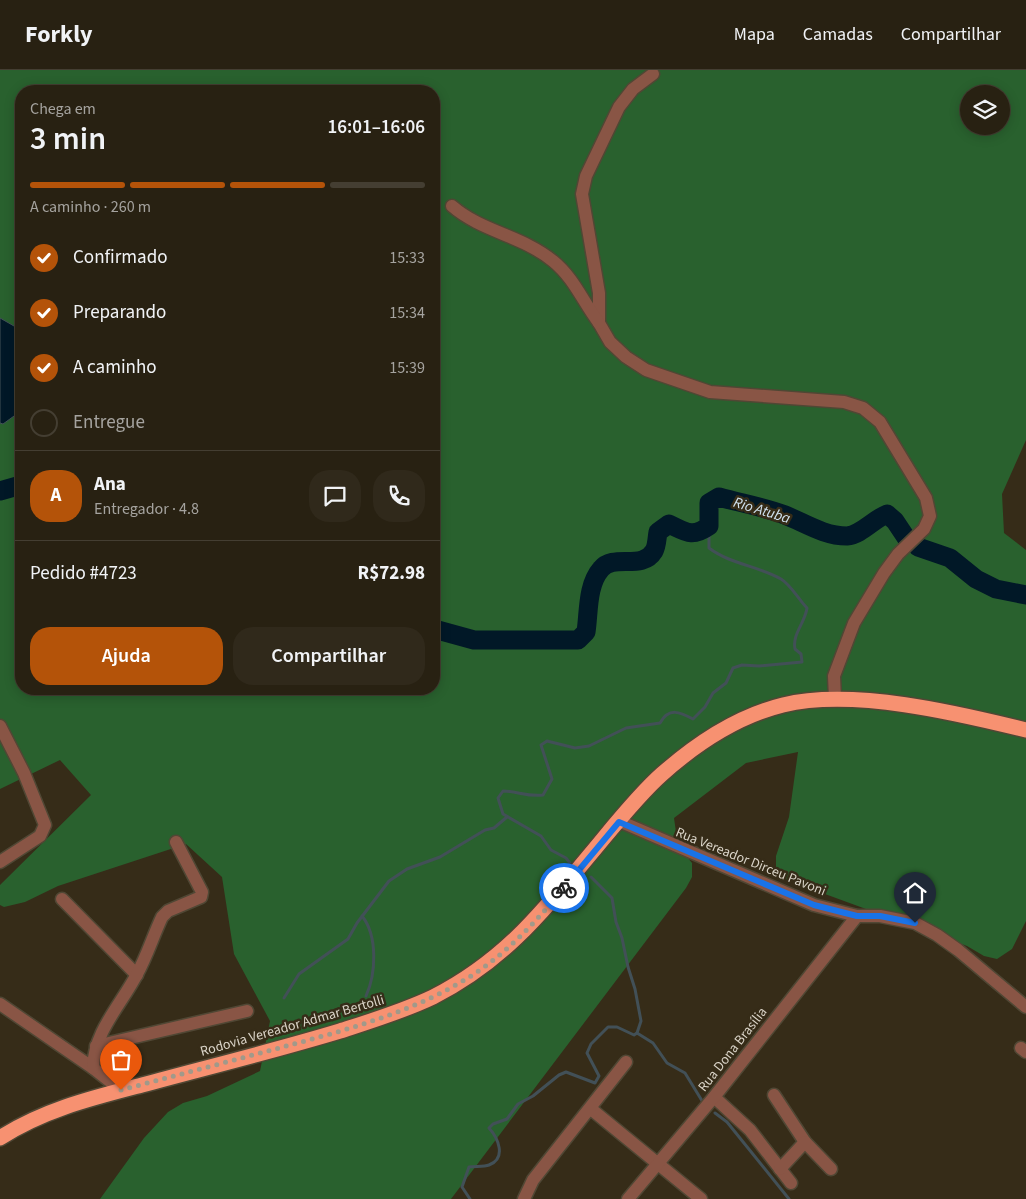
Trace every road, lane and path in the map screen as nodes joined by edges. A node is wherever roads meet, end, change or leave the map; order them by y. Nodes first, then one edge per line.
1 (653, 74) dead end
2 (452, 206) dead end
3 (599, 323) junction
4 (835, 700) junction
5 (0, 726) edge
6 (1026, 730) edge
7 (619, 822) junction
8 (176, 842) dead end
9 (0, 862) edge
10 (62, 898) dead end
11 (857, 916) junction
12 (137, 975) junction
13 (0, 1004) edge
14 (1026, 1008) edge
15 (247, 1011) dead end
16 (96, 1046) junction
17 (626, 1062) dead end
18 (93, 1068) junction
19 (121, 1090) junction
20 (774, 1095) dead end
21 (714, 1097) junction
22 (591, 1109) junction
23 (0, 1138) edge
24 (805, 1142) junction
25 (656, 1164) junction
26 (780, 1169) junction
27 (831, 1169) dead end
28 (791, 1183) dead end
29 (524, 1199) edge
30 (628, 1199) edge
31 (701, 1199) edge

1 - 3 street
2 - 3 street
3 - 4 street
4 - 6 highway, Rodovia Vereador Admar Bertolli
4 - 7 highway, Rodovia Vereador Admar Bertolli
5 - 9 street
7 - 11 street, Rua Vereador Dirceu Pavoni
7 - 19 highway, Rodovia Vereador Admar Bertolli
8 - 12 street
10 - 12 street
11 - 14 street, Rua Vereador Dirceu Pavoni
11 - 21 street, Rua Dona Brasília
12 - 16 street
13 - 18 street
15 - 16 street
16 - 18 street
17 - 22 street
18 - 19 street
19 - 23 highway, Rodovia Vereador Admar Bertolli
20 - 24 street
21 - 25 street, Rua Dona Brasília
21 - 26 street
22 - 25 street
22 - 29 street
24 - 26 street
24 - 27 street
25 - 30 street, Rua Dona Brasília
25 - 31 street
26 - 28 street

